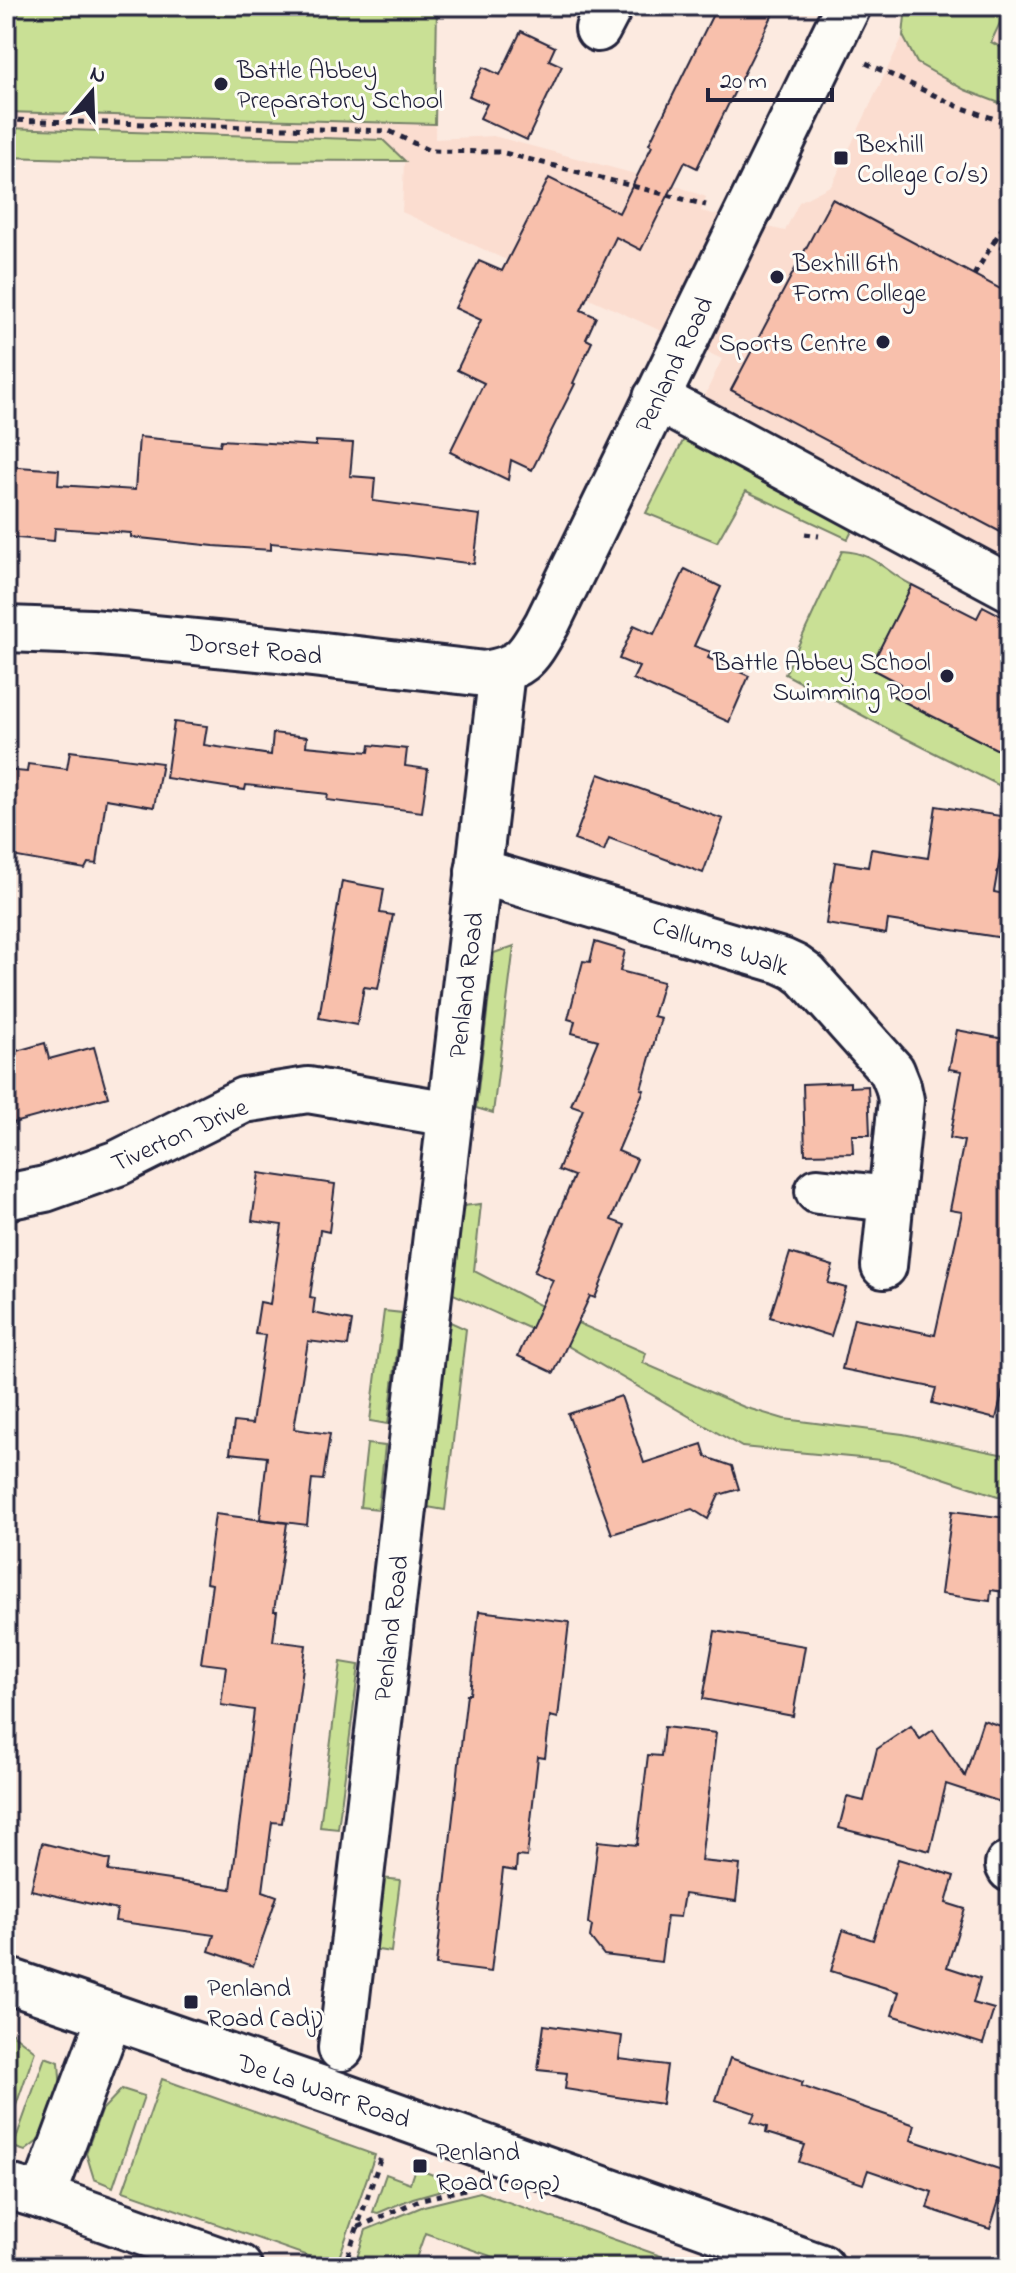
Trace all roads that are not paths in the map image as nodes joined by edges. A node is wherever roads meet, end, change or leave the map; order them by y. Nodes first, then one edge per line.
1 (848, 6) edge
2 (656, 398) junction
3 (1010, 588) edge
4 (6, 629) edge
5 (502, 671) junction
6 (478, 871) junction
7 (450, 1114) junction
8 (818, 1191) dead end
9 (6, 1197) edge
10 (890, 1199) junction
11 (884, 1266) dead end
12 (6, 1980) edge
13 (110, 2016) junction
14 (341, 2048) dead end
15 (25, 2192) edge
16 (239, 2267) edge
17 (821, 2267) edge

1 - 2 main road, Penland Road
2 - 3 main road
2 - 5 main road, Penland Road
4 - 5 main road, Dorset Road
5 - 6 main road, Penland Road
6 - 7 main road, Penland Road
6 - 10 main road, Callums Walk
7 - 9 main road, Tiverton Drive
7 - 14 main road, Penland Road
8 - 10 main road
10 - 11 main road, Callums Walk
12 - 13 main road, De La Warr Road
13 - 15 main road
13 - 17 main road, De La Warr Road
15 - 16 main road

